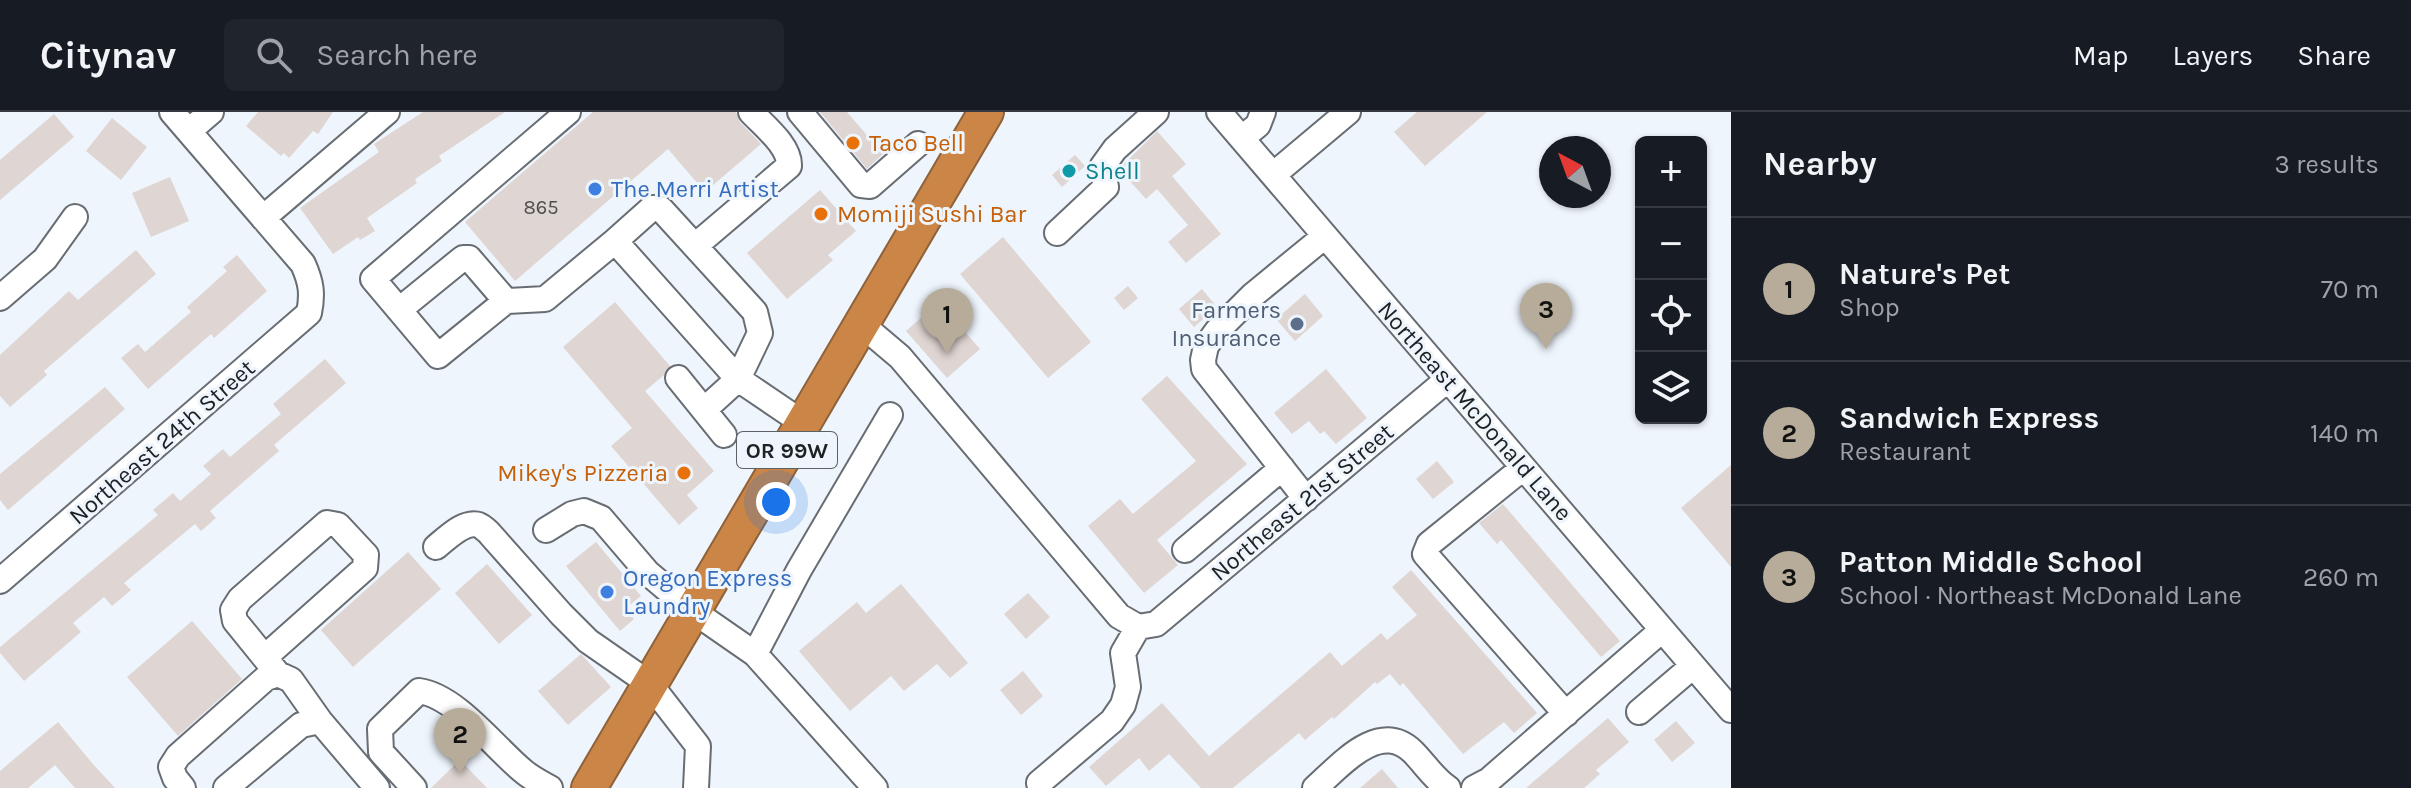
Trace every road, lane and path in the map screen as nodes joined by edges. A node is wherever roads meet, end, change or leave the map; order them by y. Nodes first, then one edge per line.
1 (172, 112) edge
2 (211, 112) edge
3 (387, 112) edge
4 (568, 112) edge
5 (751, 112) edge
6 (800, 112) edge
7 (986, 112) edge
8 (1156, 112) edge
9 (1219, 112) edge
10 (1263, 112) edge
11 (1348, 112) edge
12 (189, 131) junction
13 (1242, 138) junction
14 (918, 144) dead end
15 (1273, 175) junction
16 (75, 217) dead end
17 (263, 218) junction
18 (1057, 233) dead end
19 (1325, 236) junction
20 (615, 241) junction
21 (695, 246) junction
22 (0, 298) edge
23 (506, 301) junction
24 (399, 310) junction
25 (861, 324) junction
26 (678, 378) dead end
27 (738, 379) junction
28 (1447, 380) junction
29 (704, 410) junction
30 (890, 415) dead end
31 (803, 423) junction
32 (724, 435) dead end
33 (1282, 468) junction
34 (1523, 468) junction
35 (1306, 499) junction
36 (546, 530) dead end
37 (436, 547) dead end
38 (1185, 550) dead end
39 (0, 581) edge
40 (693, 611) junction
41 (1147, 626) junction
42 (1662, 630) junction
43 (755, 654) junction
44 (272, 665) junction
45 (1693, 666) junction
46 (650, 684) junction
47 (1731, 710) edge
48 (1639, 712) dead end
49 (1566, 714) junction
50 (320, 721) junction
51 (1039, 783) dead end
52 (183, 788) edge
53 (226, 788) edge
54 (377, 788) edge
55 (414, 788) edge
56 (550, 788) edge
57 (589, 788) edge
58 (696, 788) edge
59 (875, 788) edge
60 (1315, 788) edge
61 (1448, 788) edge
62 (1474, 788) edge

1 - 12 street
2 - 12 street
3 - 17 street
4 - 24 street
5 - 21 street
6 - 14 street
7 - 25 highway, OR 99W
8 - 18 street
9 - 13 street, Northeast McDonald Lane
10 - 13 street
11 - 15 street
12 - 17 street
13 - 15 street, Northeast McDonald Lane
15 - 19 street, Northeast McDonald Lane
16 - 22 street
17 - 39 street, Northeast 24th Street
19 - 28 street, Northeast McDonald Lane
19 - 33 street
20 - 21 street
20 - 23 street
20 - 27 street
21 - 27 street
23 - 24 street
23 - 24 street
25 - 31 highway, OR 99W
25 - 41 street
26 - 29 street
27 - 29 street
27 - 31 street
28 - 34 street, Northeast McDonald Lane
28 - 35 street, Northeast 21st Street
29 - 32 street
30 - 43 street
31 - 40 highway, OR 99W
33 - 35 street
33 - 38 street
34 - 42 street, Northeast McDonald Lane
34 - 49 street
35 - 41 street, Northeast 21st Street
36 - 40 street
37 - 46 street
40 - 43 street
40 - 46 highway, OR 99W
41 - 51 street
42 - 45 street, Northeast McDonald Lane
42 - 49 street
43 - 59 street
44 - 44 street
44 - 50 street
44 - 52 street
45 - 47 street, Northeast McDonald Lane
45 - 48 street
46 - 57 highway, OR 99W
46 - 58 street
49 - 62 street
50 - 53 street
50 - 54 street
55 - 56 street
60 - 61 street

